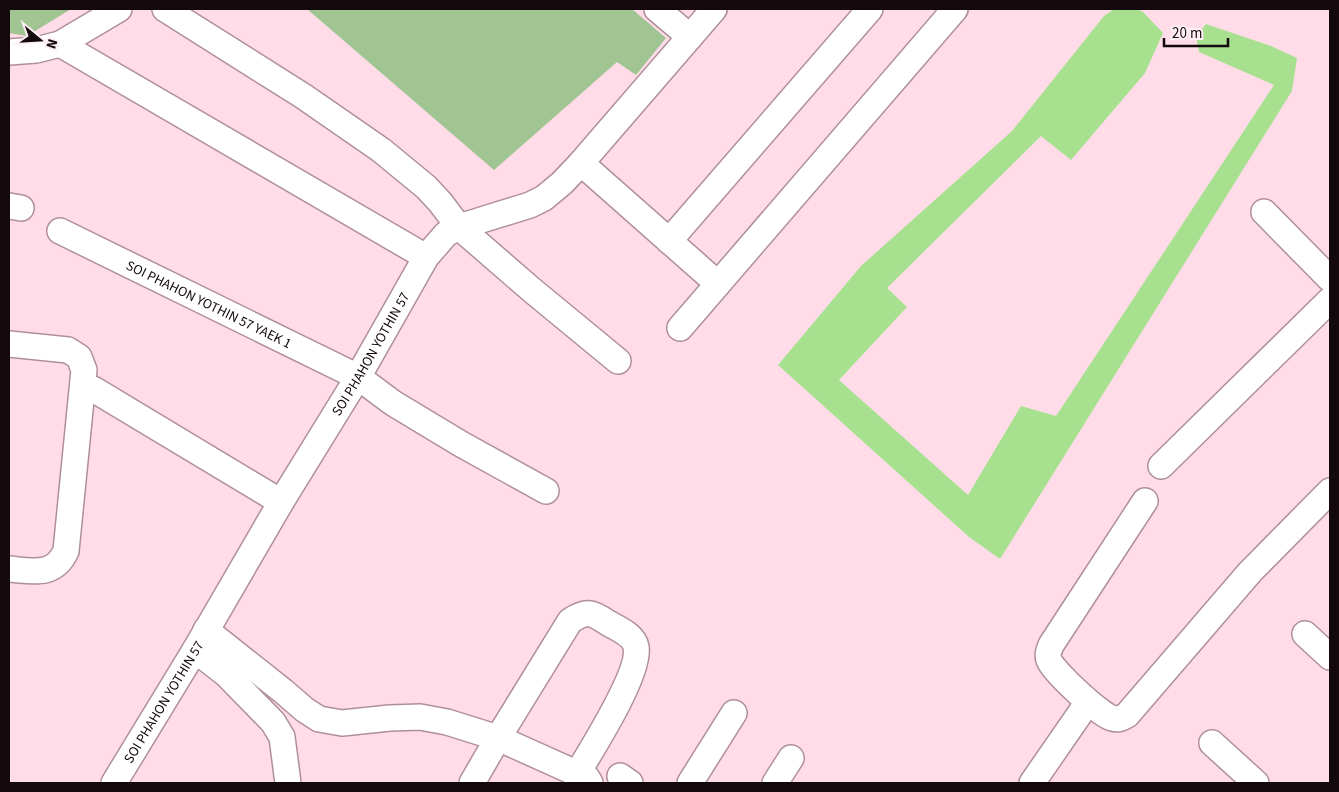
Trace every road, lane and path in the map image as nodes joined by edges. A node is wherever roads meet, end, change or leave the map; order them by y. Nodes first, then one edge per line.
1 (119, 9) edge
2 (165, 9) edge
3 (657, 9) edge
4 (714, 9) edge
5 (870, 9) edge
6 (955, 9) edge
7 (690, 36) junction
8 (60, 44) junction
9 (9, 52) edge
10 (581, 163) junction
11 (1264, 212) dead end
12 (459, 228) junction
13 (60, 231) dead end
14 (669, 241) junction
15 (426, 257) junction
16 (1330, 279) edge
17 (718, 284) junction
18 (1330, 300) edge
19 (680, 328) dead end
20 (9, 344) edge
21 (618, 361) dead end
22 (358, 377) junction
23 (93, 390) dead end
24 (1161, 466) dead end
25 (546, 491) dead end
26 (1330, 491) edge
27 (1145, 501) dead end
28 (281, 502) junction
29 (9, 569) edge
30 (1305, 634) dead end
31 (200, 640) junction
32 (1330, 657) edge
33 (1088, 702) junction
34 (734, 713) dead end
35 (498, 738) junction
36 (1212, 743) dead end
37 (791, 758) dead end
38 (584, 778) edge
39 (114, 783) edge
40 (288, 783) edge
41 (472, 783) edge
42 (690, 783) edge
43 (775, 783) edge
44 (1032, 783) edge
45 (1256, 783) edge

1 - 8 street
2 - 12 street
3 - 7 street
4 - 7 street, SOI PHAHON YOTHIN 57
5 - 14 street
6 - 17 street
7 - 10 street, SOI PHAHON YOTHIN 57
8 - 9 street
8 - 15 street
10 - 12 street, SOI PHAHON YOTHIN 57
10 - 14 street
11 - 16 street
12 - 15 street, SOI PHAHON YOTHIN 57
12 - 21 street
13 - 22 street, SOI PHAHON YOTHIN 57 YAEK 1
14 - 17 street
15 - 22 street, SOI PHAHON YOTHIN 57
17 - 19 street
18 - 24 street
20 - 29 street
22 - 25 street, SOI PHAHON YOTHIN 57 YAEK 1
22 - 28 street, SOI PHAHON YOTHIN 57
23 - 28 street
26 - 33 street
27 - 33 street
28 - 31 street, SOI PHAHON YOTHIN 57
30 - 32 street
31 - 35 street
31 - 39 street, SOI PHAHON YOTHIN 57
31 - 40 street
33 - 44 street
34 - 42 street
35 - 38 street
35 - 38 street
35 - 41 street
36 - 45 street
37 - 43 street

